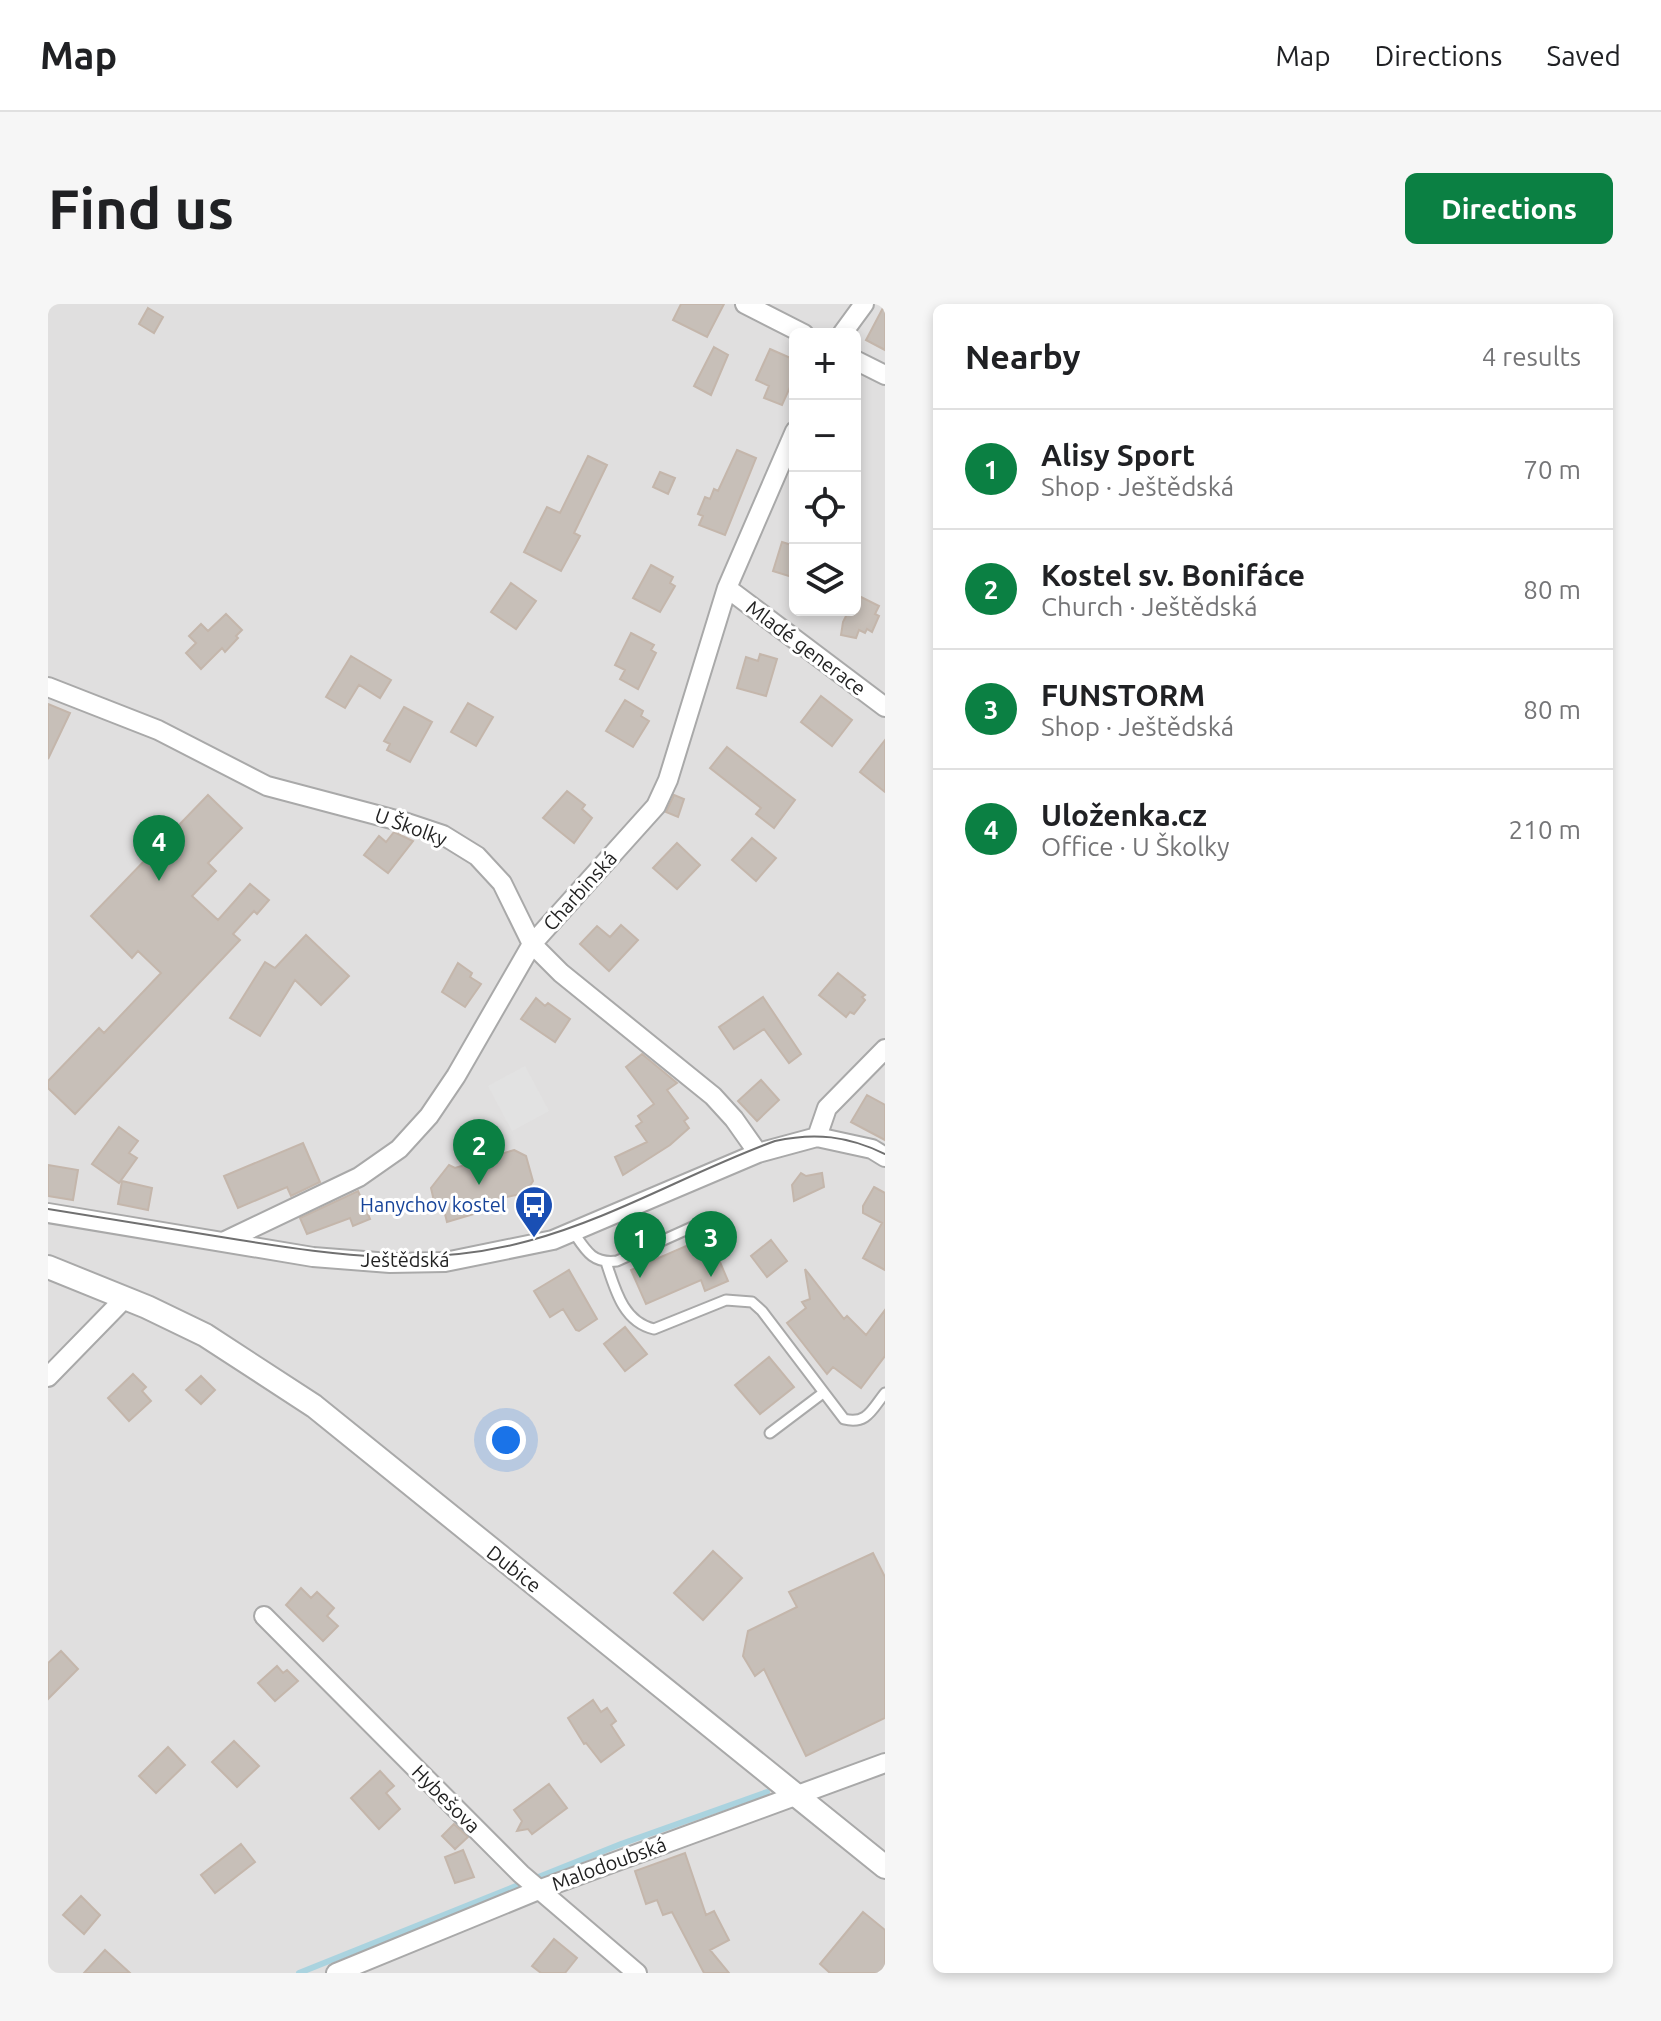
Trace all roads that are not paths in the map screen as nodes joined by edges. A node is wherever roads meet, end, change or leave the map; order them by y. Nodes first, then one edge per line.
1 (745, 304) edge
2 (864, 304) edge
3 (792, 328) edge
4 (846, 328) edge
5 (861, 363) edge
6 (885, 375) edge
7 (789, 445) edge
8 (727, 588) junction
9 (48, 687) edge
10 (885, 707) edge
11 (532, 944) junction
12 (885, 1049) edge
13 (817, 1137) junction
14 (758, 1153) junction
15 (885, 1157) edge
16 (48, 1213) edge
17 (699, 1224) dead end
18 (574, 1233) junction
19 (225, 1241) junction
20 (606, 1262) junction
21 (48, 1267) edge
22 (125, 1298) junction
23 (48, 1377) edge
24 (823, 1393) junction
25 (885, 1393) edge
26 (770, 1433) dead end
27 (264, 1616) dead end
28 (885, 1763) edge
29 (794, 1796) junction
30 (885, 1867) edge
31 (541, 1889) junction
32 (336, 1973) edge
33 (637, 1973) edge

1 - 3 street
2 - 4 street
5 - 6 street
7 - 8 street, Charbinská
8 - 10 street, Mladé generace
8 - 11 street, Charbinská
9 - 11 street, U Školky
11 - 14 street, U Školky
11 - 19 street, Charbinská
12 - 13 street
13 - 14 street, Ještědská
13 - 15 street, Ještědská
14 - 18 street, Ještědská
16 - 19 street, Ještědská
17 - 20 lane
18 - 19 street, Ještědská
18 - 20 lane
20 - 24 lane
21 - 22 street
22 - 23 street
22 - 29 street, Dubice
24 - 25 lane
24 - 26 lane
27 - 31 street, Hybešova
28 - 29 street, Malodoubská
29 - 30 street, Dubice
29 - 31 street, Malodoubská
31 - 32 street, Malodoubská
31 - 33 street, Hybešova

